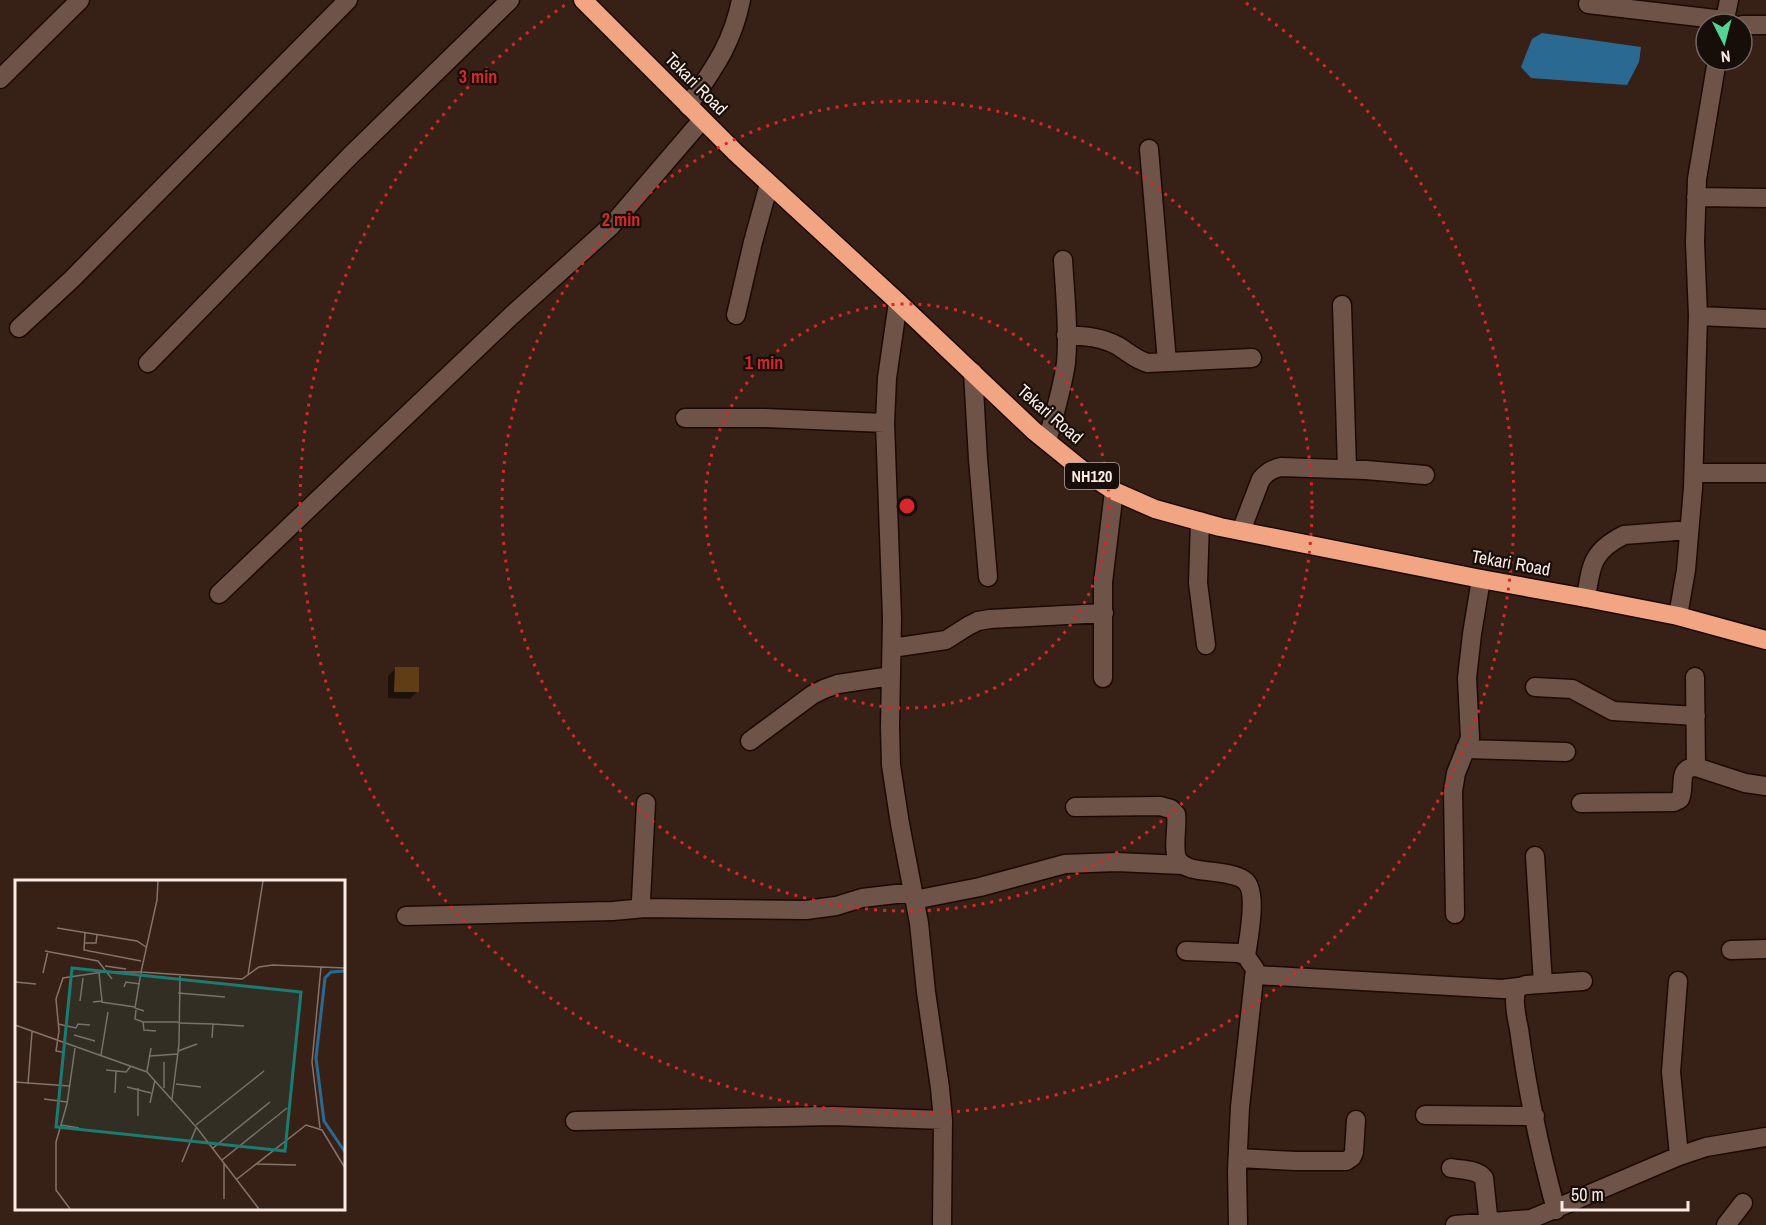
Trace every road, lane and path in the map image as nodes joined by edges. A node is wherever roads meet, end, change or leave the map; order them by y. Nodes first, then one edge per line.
1 (80, 0) edge
2 (348, 0) edge
3 (510, 0) edge
4 (583, 0) edge
5 (741, 0) edge
6 (1588, 4) dead end
7 (1694, 18) edge
8 (8, 59) edge
9 (1715, 72) edge
10 (0, 79) edge
11 (688, 106) junction
12 (702, 120) junction
13 (1149, 149) dead end
14 (769, 184) junction
15 (1696, 197) junction
16 (1766, 198) edge
17 (1063, 260) dead end
18 (898, 302) junction
19 (1342, 305) dead end
20 (736, 315) dead end
21 (1698, 316) junction
22 (1766, 319) edge
23 (20, 328) dead end
24 (1066, 335) junction
25 (1252, 358) dead end
26 (148, 363) dead end
27 (1167, 363) junction
28 (973, 372) junction
29 (685, 418) dead end
30 (885, 423) junction
31 (1047, 441) junction
32 (1347, 469) junction
33 (1694, 473) junction
34 (1766, 473) edge
35 (1425, 475) dead end
36 (1114, 491) junction
37 (1200, 521) junction
38 (1689, 530) junction
39 (1241, 531) junction
40 (988, 577) dead end
41 (1481, 579) junction
42 (219, 594) dead end
43 (1586, 597) junction
44 (1104, 614) junction
45 (1678, 616) junction
46 (1766, 640) edge
47 (1206, 645) dead end
48 (892, 648) junction
49 (891, 676) junction
50 (1695, 677) dead end
51 (1103, 678) dead end
52 (1535, 687) dead end
53 (1696, 716) junction
54 (750, 741) dead end
55 (1465, 749) junction
56 (1566, 752) dead end
57 (1696, 767) junction
58 (1766, 786) edge
59 (646, 803) dead end
60 (1581, 803) dead end
61 (1075, 807) dead end
62 (1535, 856) dead end
63 (1183, 865) junction
64 (914, 896) junction
65 (645, 908) junction
66 (1455, 914) dead end
67 (406, 916) dead end
68 (1766, 948) edge
69 (1731, 950) dead end
70 (1186, 951) dead end
71 (1246, 956) junction
72 (1255, 975) junction
73 (1583, 981) dead end
74 (1678, 981) dead end
75 (1543, 984) junction
76 (1519, 987) junction
77 (1425, 1115) dead end
78 (1535, 1116) junction
79 (943, 1120) junction
80 (1356, 1120) dead end
81 (576, 1121) dead end
82 (1766, 1137) edge
83 (1679, 1156) junction
84 (1238, 1158) junction
85 (1451, 1168) dead end
86 (1743, 1203) dead end
87 (1556, 1209) junction
88 (1488, 1224) edge
89 (942, 1225) edge
90 (1238, 1225) edge
91 (1455, 1225) edge
92 (1726, 1225) edge

1 - 8 street
2 - 23 street
3 - 26 street
4 - 11 highway, Tekari Road / NH120
5 - 11 street
6 - 7 street
8 - 10 street
9 - 15 street
11 - 12 highway, Tekari Road / NH120
12 - 14 highway, Tekari Road / NH120
12 - 42 street
13 - 27 street
14 - 18 highway, Tekari Road / NH120
14 - 20 street
15 - 16 street
15 - 21 street
17 - 24 street
18 - 28 highway, Tekari Road / NH120
18 - 30 street
19 - 32 street
21 - 22 street
21 - 33 street
24 - 27 street
24 - 31 street
25 - 27 street
28 - 31 highway, Tekari Road / NH120
28 - 40 street
29 - 30 street
30 - 48 street
31 - 36 highway, Tekari Road / NH120
32 - 35 street
32 - 39 street
33 - 34 street
33 - 38 street
36 - 37 highway, Tekari Road / NH120
36 - 44 street
37 - 39 highway, Tekari Road / NH120
37 - 47 street
38 - 43 street
38 - 45 street
39 - 41 highway, Tekari Road / NH120
41 - 43 highway, Tekari Road / NH120
41 - 55 street
43 - 45 highway, Tekari Road / NH120
44 - 48 street
44 - 51 street
45 - 46 highway, Tekari Road / NH120
48 - 49 street
49 - 54 street
49 - 64 street
50 - 53 street
52 - 53 street
53 - 57 street
55 - 56 street
55 - 66 street
57 - 58 street
57 - 60 street
59 - 65 street
61 - 63 street
62 - 75 street
63 - 64 street
63 - 71 street
64 - 65 street
64 - 79 street
65 - 67 street
68 - 69 street
70 - 71 street
71 - 72 street
72 - 76 street
72 - 84 street
73 - 75 street
74 - 83 street
75 - 76 street
76 - 78 street
77 - 78 street
78 - 87 street
79 - 81 street
79 - 89 street
80 - 84 street
82 - 83 street
83 - 87 street
84 - 90 street
85 - 88 street
86 - 92 street
87 - 88 street
88 - 91 street

